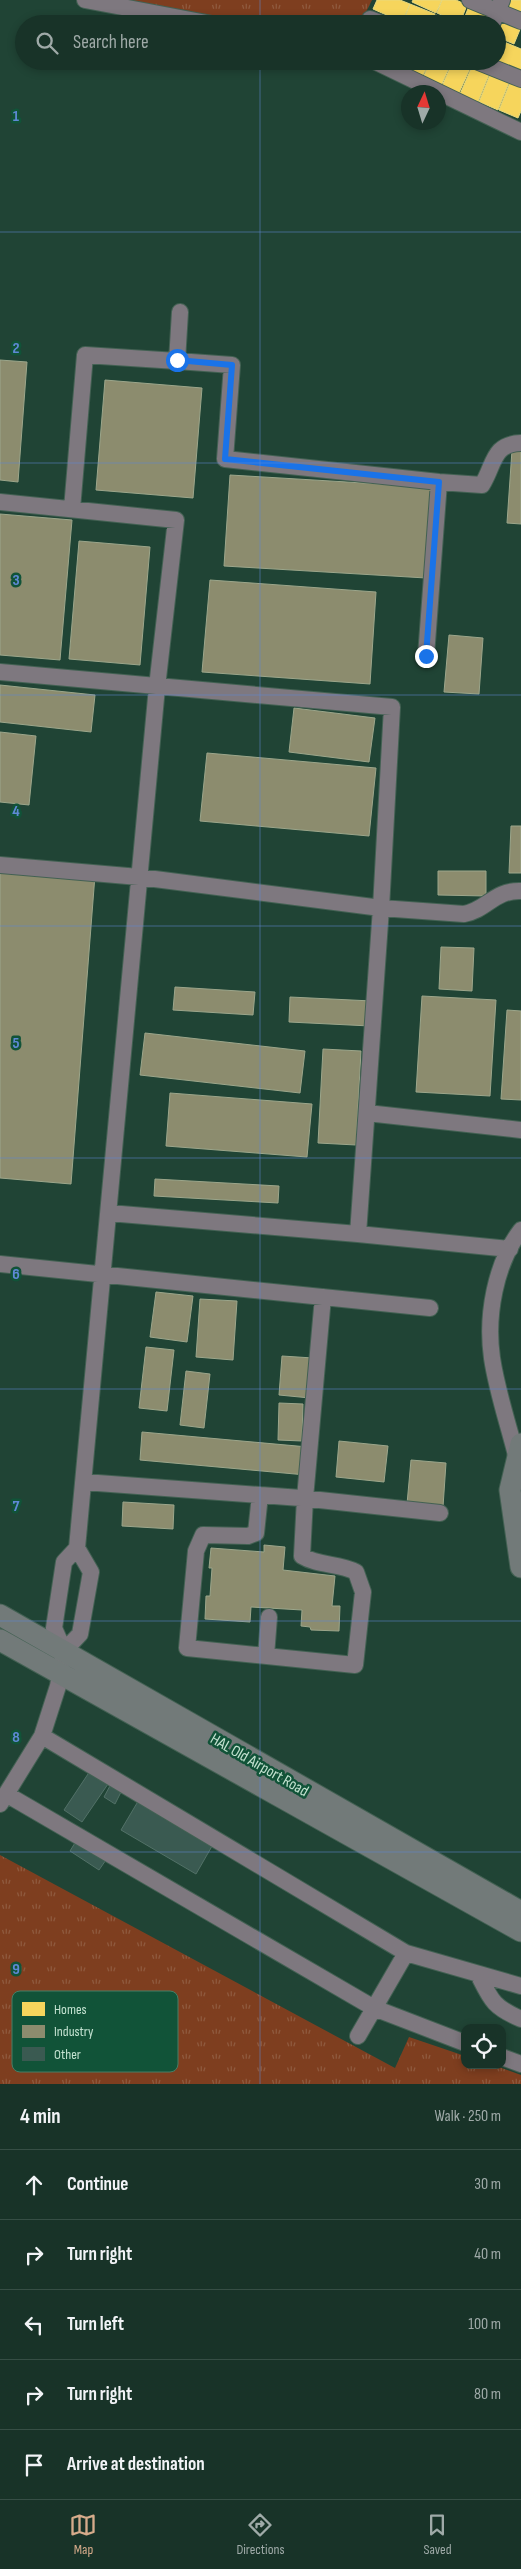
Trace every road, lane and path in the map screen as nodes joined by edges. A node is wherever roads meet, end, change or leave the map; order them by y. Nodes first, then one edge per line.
1 (84, 0) edge
2 (470, 0) edge
3 (497, 12) edge
4 (164, 15) edge
5 (506, 15) edge
6 (521, 21) edge
7 (393, 70) edge
8 (498, 70) edge
9 (521, 79) edge
10 (521, 132) edge
11 (180, 312) dead end
12 (177, 360) junction
13 (521, 443) edge
14 (439, 482) junction
15 (0, 502) edge
16 (72, 509) junction
17 (426, 656) dead end
18 (0, 672) edge
19 (157, 687) junction
20 (0, 865) edge
21 (139, 877) junction
22 (521, 890) edge
23 (381, 908) junction
24 (366, 1113) junction
25 (521, 1130) edge
26 (109, 1213) junction
27 (521, 1230) edge
28 (358, 1234) junction
29 (510, 1249) junction
30 (0, 1264) edge
31 (103, 1275) junction
32 (323, 1297) junction
33 (430, 1308) dead end
34 (519, 1452) edge
35 (84, 1482) junction
36 (260, 1495) junction
37 (305, 1498) junction
38 (440, 1513) dead end
39 (77, 1548) junction
40 (521, 1567) edge
41 (0, 1615) edge
42 (270, 1618) dead end
43 (0, 1640) edge
44 (64, 1652) junction
45 (266, 1656) junction
46 (60, 1674) junction
47 (42, 1736) junction
48 (3, 1799) edge
49 (519, 1923) edge
50 (406, 1953) junction
51 (478, 1974) junction
52 (521, 1986) edge
53 (374, 2008) junction
54 (521, 2019) edge
55 (358, 2036) dead end
56 (461, 2041) edge
57 (506, 2058) edge
58 (521, 2064) edge

1 - 4 street
2 - 3 street
5 - 6 street
7 - 10 street
8 - 9 street
11 - 12 street
12 - 14 street
12 - 16 street
13 - 14 street
14 - 17 street
15 - 16 street
16 - 19 street
18 - 19 street
19 - 21 street
19 - 23 street
20 - 21 street
21 - 23 street
21 - 26 street
22 - 23 street
23 - 24 street
24 - 25 street
24 - 28 street
26 - 28 street
26 - 31 street
27 - 29 street
28 - 29 street
29 - 34 street
30 - 31 street
31 - 32 street
31 - 35 street
32 - 33 street
32 - 37 street
34 - 40 main road
35 - 36 street
35 - 39 street
36 - 37 street
36 - 45 street
37 - 38 street
37 - 45 street
39 - 44 street
39 - 44 street
41 - 44 main road, HAL Old Airport Road
42 - 45 street
43 - 46 main road, HAL Old Airport Road
44 - 46 street
44 - 49 main road, HAL Old Airport Road
46 - 47 street
46 - 49 main road, HAL Old Airport Road
47 - 48 street
47 - 50 street
48 - 53 street
50 - 51 street
50 - 53 street
51 - 52 street
51 - 54 street
53 - 55 street
53 - 56 street
57 - 58 street

